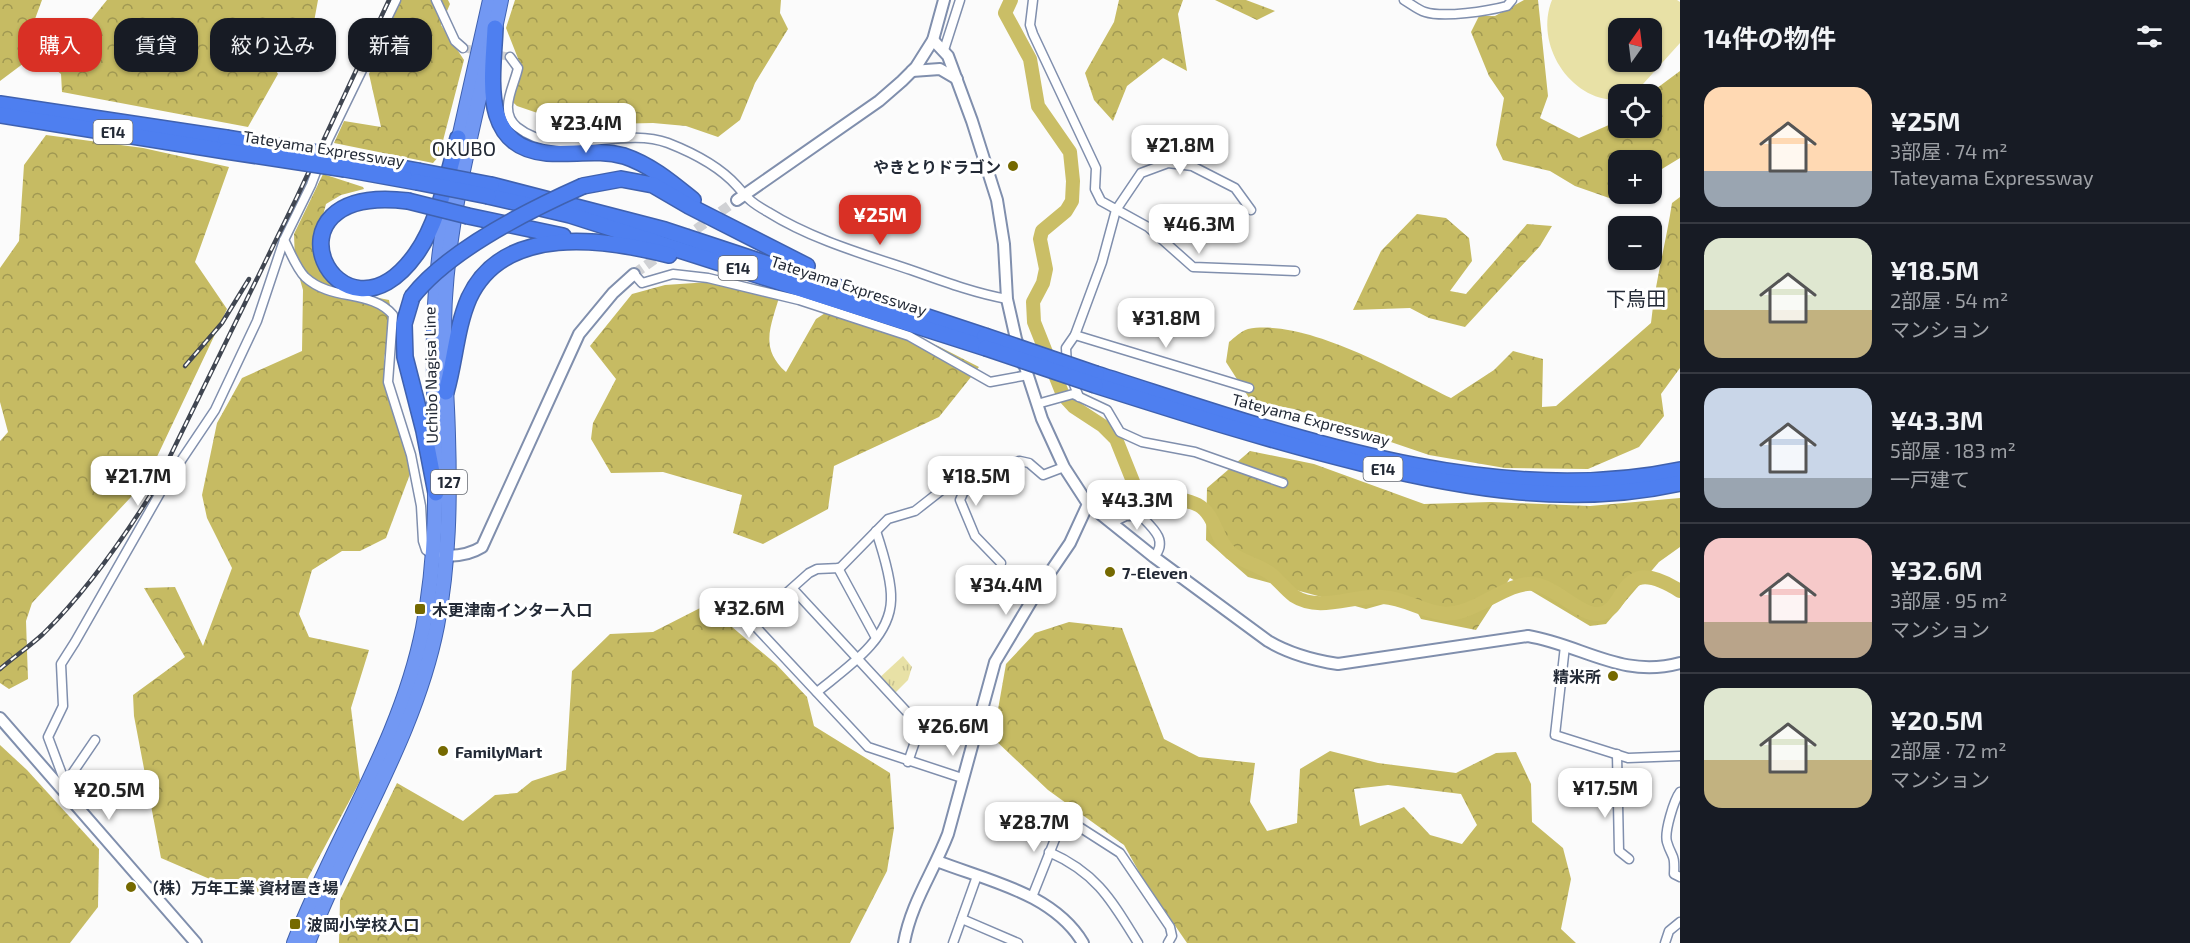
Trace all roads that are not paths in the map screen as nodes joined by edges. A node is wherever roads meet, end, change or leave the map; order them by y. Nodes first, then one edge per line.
1 (396, 0) edge
2 (436, 0) edge
3 (490, 0) edge
4 (501, 0) edge
5 (944, 0) edge
6 (960, 0) edge
7 (1033, 0) edge
8 (1404, 0) edge
9 (1512, 0) edge
10 (495, 28) junction
11 (933, 40) junction
12 (463, 48) dead end
13 (944, 50) junction
14 (510, 57) dead end
15 (912, 71) junction
16 (958, 79) junction
17 (0, 104) edge
18 (0, 115) edge
19 (458, 138) junction
20 (226, 145) junction
21 (489, 191) junction
22 (740, 198) junction
23 (1116, 210) junction
24 (1251, 210) dead end
25 (749, 238) junction
26 (284, 240) junction
27 (620, 246) junction
28 (1294, 271) dead end
29 (634, 274) joint
30 (794, 286) junction
31 (1007, 299) junction
32 (969, 330) junction
33 (1075, 334) junction
34 (985, 342) junction
35 (1028, 375) junction
36 (1095, 379) junction
37 (1249, 388) dead end
38 (446, 392) junction
39 (1079, 397) junction
40 (1037, 404) junction
41 (1006, 466) junction
42 (1064, 467) junction
43 (1680, 470) edge
44 (1283, 483) dead end
45 (1680, 483) edge
46 (436, 493) junction
47 (1088, 504) junction
48 (1111, 523) junction
49 (876, 531) junction
50 (433, 555) junction
51 (447, 556) junction
52 (1154, 557) junction
53 (1001, 563) dead end
54 (838, 568) junction
55 (793, 589) junction
56 (876, 638) junction
57 (1565, 646) junction
58 (857, 659) junction
59 (1680, 663) edge
60 (817, 692) junction
61 (0, 718) edge
62 (95, 740) dead end
63 (1617, 754) junction
64 (1680, 756) edge
65 (908, 762) junction
66 (962, 778) junction
67 (61, 787) junction
68 (1680, 792) edge
69 (1049, 852) junction
70 (1629, 858) dead end
71 (938, 861) junction
72 (977, 876) junction
73 (1680, 877) edge
74 (1032, 897) junction
75 (962, 919) junction
76 (1680, 922) edge
77 (196, 943) edge
78 (294, 943) edge
79 (308, 943) edge
80 (904, 943) edge
81 (954, 943) edge
82 (1018, 943) edge
83 (1083, 943) edge
84 (1138, 943) edge
85 (1168, 943) edge
86 (1665, 943) edge

1 - 26 street
2 - 12 street
3 - 19 highway, Uchibo Nagisa Line / 127
4 - 10 highway, Uchibo Nagisa Line / 127
5 - 11 street
6 - 13 street
7 - 23 street
8 - 9 street
10 - 25 highway
10 - 38 highway, Uchibo Nagisa Line / 127
11 - 13 street
11 - 15 street
13 - 16 street
14 - 22 street
15 - 16 street
15 - 22 street
16 - 31 street
17 - 20 highway, Tateyama Expressway / E14
18 - 20 highway, Tateyama Expressway / E14
19 - 27 highway, bridge
19 - 46 highway, Uchibo Nagisa Line / 127
20 - 21 highway, Tateyama Expressway / E14, bridge
21 - 30 highway, Tateyama Expressway / E14
21 - 32 highway, Tateyama Expressway / E14
22 - 31 street
23 - 24 street
23 - 28 street
23 - 33 street
25 - 32 highway
25 - 46 highway, bridge
26 - 50 street
26 - 67 street
27 - 30 highway
27 - 38 highway
29 - 35 street
29 - 51 street
30 - 34 highway, Tateyama Expressway / E14
31 - 35 street
32 - 34 highway, Tateyama Expressway / E14
33 - 37 street
33 - 39 street
34 - 36 highway, Tateyama Expressway / E14, bridge
35 - 40 street
36 - 43 highway, Tateyama Expressway / E14
36 - 45 highway, Tateyama Expressway / E14
38 - 51 highway, Uchibo Nagisa Line / 127
39 - 40 street
39 - 44 street
40 - 42 street
41 - 42 street
41 - 49 street
41 - 53 street
42 - 47 street
46 - 50 highway, Uchibo Nagisa Line / 127
47 - 48 street
47 - 66 street
48 - 52 street
48 - 52 street
49 - 54 street
49 - 56 street
50 - 51 street
50 - 78 highway, Uchibo Nagisa Line / 127
51 - 79 highway, Uchibo Nagisa Line / 127
52 - 57 street
54 - 55 street
54 - 56 street
55 - 58 street
55 - 60 street
56 - 58 street
57 - 59 street
57 - 63 street
58 - 60 street
58 - 65 street
60 - 65 street
61 - 67 street
62 - 67 street
63 - 64 street
63 - 70 street
65 - 66 street
66 - 71 street
67 - 77 street
68 - 73 street
69 - 74 street
69 - 84 street
69 - 85 street
71 - 72 street
71 - 80 street
72 - 74 street
72 - 75 street
74 - 83 street
75 - 81 street
75 - 82 street
76 - 86 street

